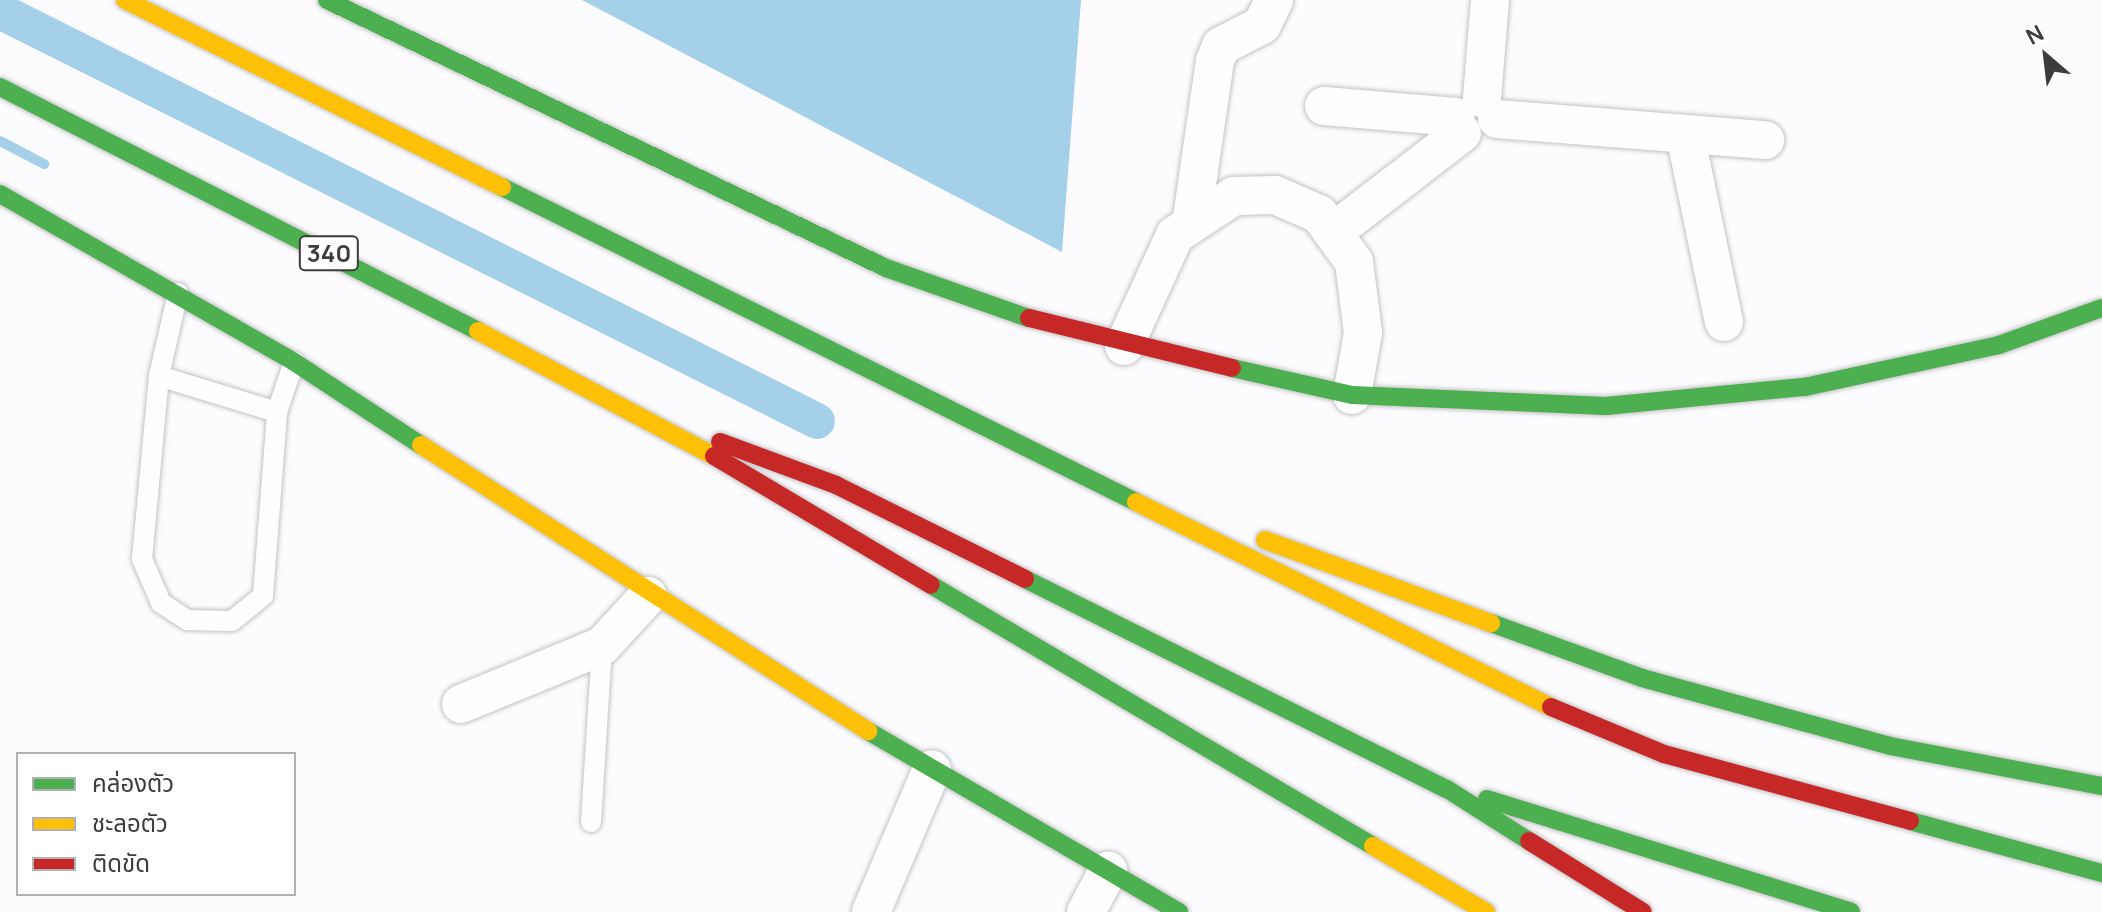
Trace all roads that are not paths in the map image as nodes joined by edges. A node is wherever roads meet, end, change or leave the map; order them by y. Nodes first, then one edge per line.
1 (125, 0) edge
2 (327, 0) edge
3 (1274, 0) edge
4 (1490, 0) edge
5 (0, 87) edge
6 (1324, 106) dead end
7 (1474, 117) junction
8 (1685, 134) junction
9 (1765, 140) dead end
10 (0, 194) edge
11 (1192, 218) junction
12 (1336, 230) junction
13 (178, 293) junction
14 (2102, 308) edge
15 (1724, 322) dead end
16 (1124, 346) junction
17 (294, 362) junction
18 (159, 376) junction
19 (1352, 395) junction
20 (277, 412) junction
21 (656, 422) junction
22 (1054, 457) junction
23 (648, 596) junction
24 (602, 646) junction
25 (461, 704) dead end
26 (932, 769) junction
27 (2102, 786) edge
28 (1447, 789) junction
29 (591, 822) dead end
30 (1108, 871) junction
31 (2102, 873) edge
32 (871, 912) edge
33 (1086, 912) edge
34 (1179, 912) edge
35 (1486, 912) edge
36 (1643, 912) edge
37 (1851, 912) edge

1 - 22 main road
2 - 16 main road
3 - 11 street
4 - 7 street
5 - 21 main road, 340
6 - 7 street
7 - 8 street
7 - 12 street
8 - 9 street
8 - 15 street
10 - 13 main road
11 - 12 street
11 - 16 street
12 - 19 street
13 - 17 main road
13 - 18 lane
14 - 19 main road
16 - 19 main road
17 - 20 lane
17 - 23 main road
18 - 20 lane
18 - 20 lane
21 - 28 main road
21 - 35 main road
22 - 27 main road
22 - 31 main road
23 - 24 street
23 - 26 main road
24 - 25 street
24 - 29 lane
26 - 30 main road
26 - 32 street
28 - 36 main road
28 - 37 main road
30 - 33 street
30 - 34 main road

